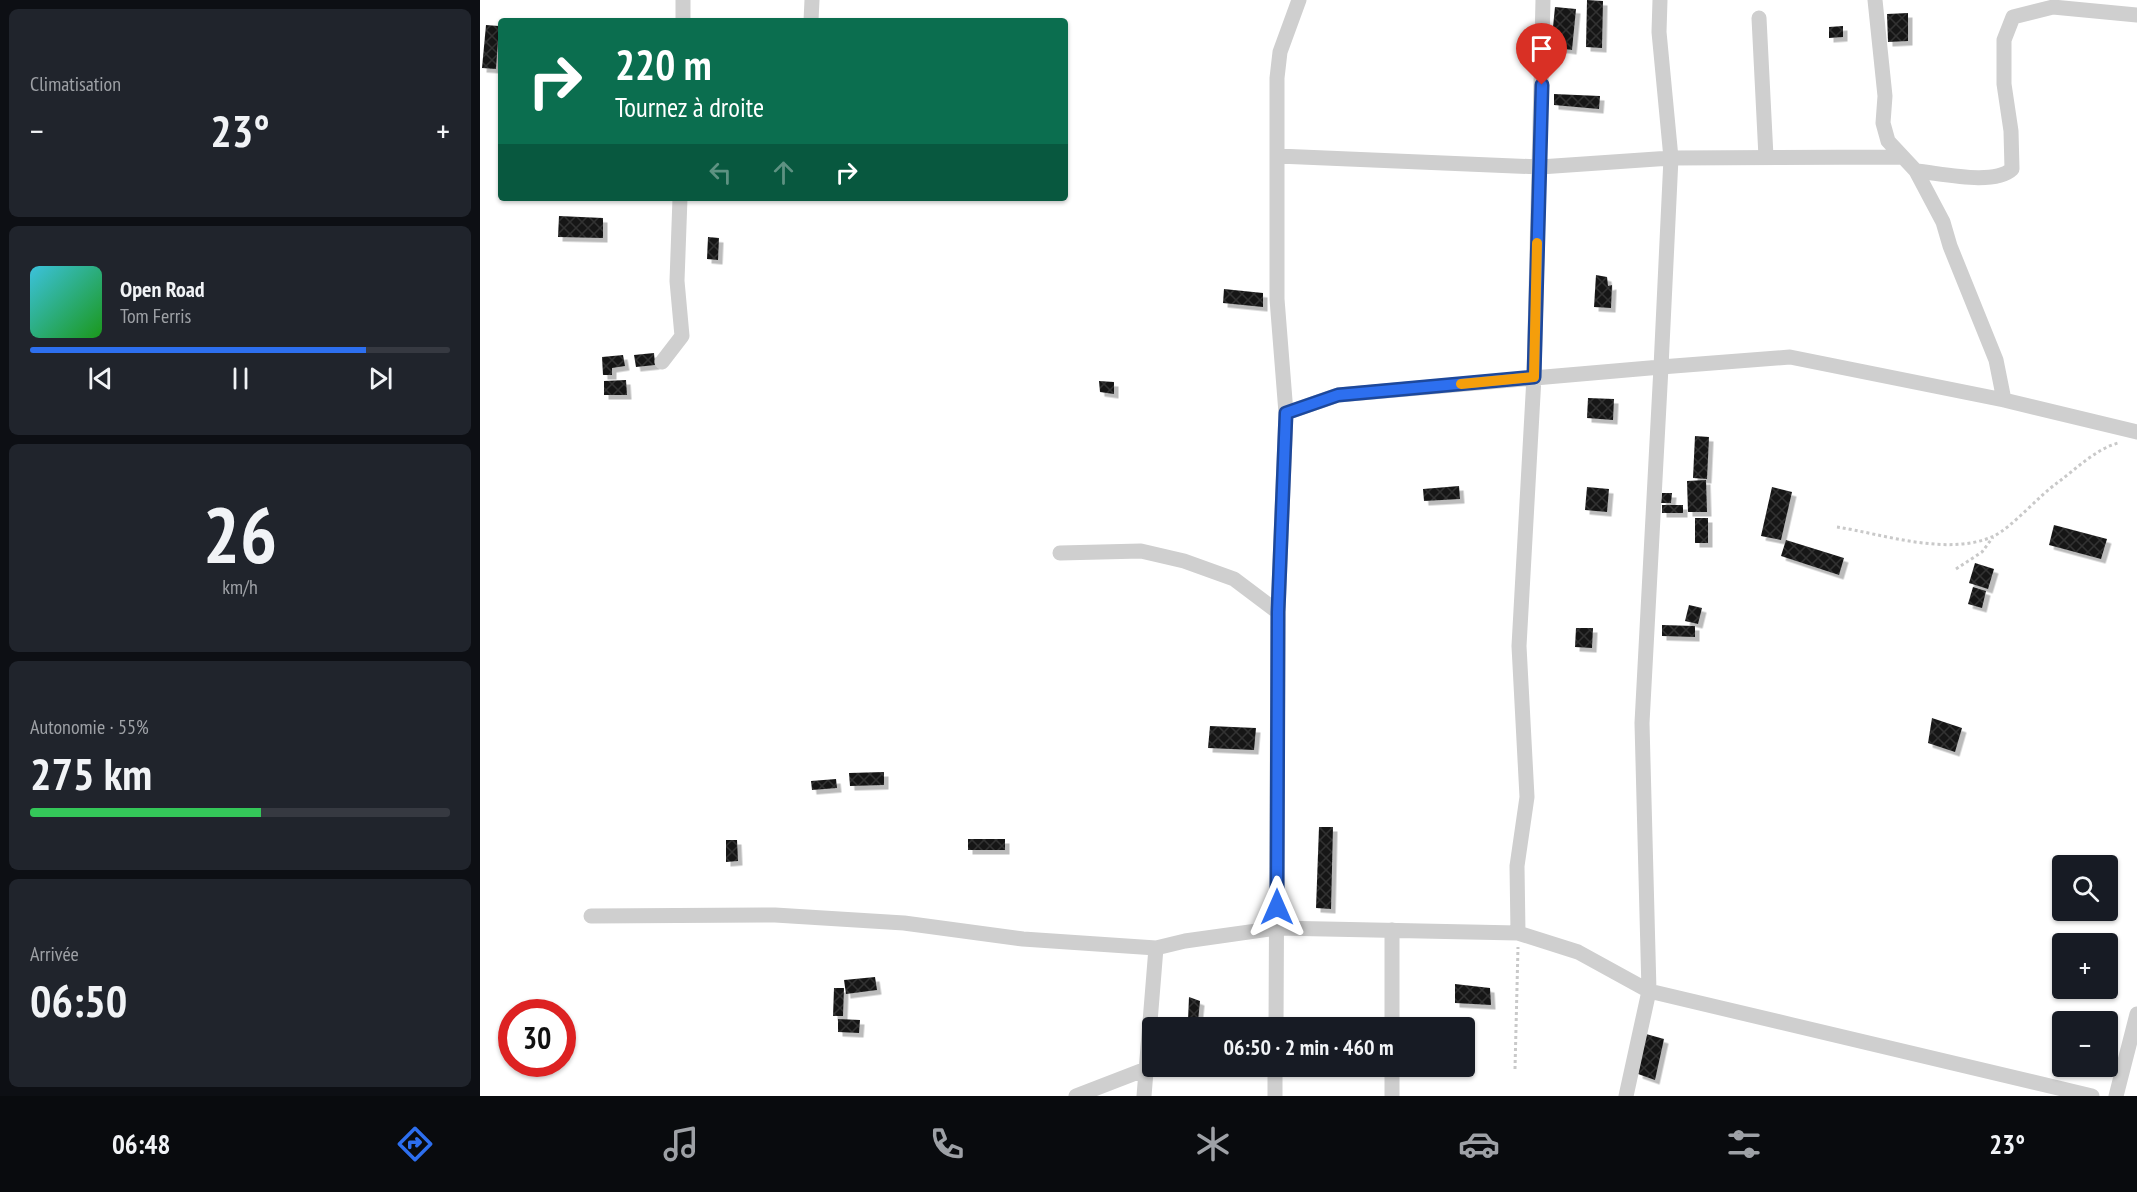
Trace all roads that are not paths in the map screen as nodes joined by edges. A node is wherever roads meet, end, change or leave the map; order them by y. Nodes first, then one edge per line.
1 (683, 0) edge
2 (812, 0) edge
3 (1299, 0) edge
4 (1543, 0) edge
5 (1660, 0) edge
6 (1875, 0) edge
7 (2130, 0) edge
8 (2137, 10) edge
9 (2137, 15) edge
10 (683, 18) edge
11 (811, 18) edge
12 (1759, 18) dead end
13 (1278, 156) junction
14 (1766, 157) junction
15 (1900, 157) junction
16 (1671, 158) junction
17 (1539, 167) junction
18 (1916, 171) junction
19 (680, 201) edge
20 (662, 362) dead end
21 (1661, 367) junction
22 (1534, 377) junction
23 (2004, 400) junction
24 (1286, 413) junction
25 (2132, 437) edge
26 (1060, 553) dead end
27 (1278, 612) junction
28 (591, 916) dead end
29 (1277, 928) junction
30 (1392, 930) junction
31 (1518, 933) junction
32 (1156, 948) junction
33 (1649, 991) junction
34 (2137, 1014) edge
35 (1150, 1017) edge
36 (1276, 1017) edge
37 (1392, 1017) edge
38 (1142, 1071) edge
39 (1145, 1077) edge
40 (1275, 1077) edge
41 (1392, 1077) edge
42 (1076, 1096) edge
43 (1144, 1096) edge
44 (1275, 1096) edge
45 (1392, 1096) edge
46 (1626, 1096) edge
47 (2092, 1096) edge
48 (2116, 1096) edge

1 - 10 street
2 - 11 street
3 - 13 street
4 - 17 street
5 - 16 street
6 - 15 street
7 - 8 street
9 - 18 street
12 - 14 street
13 - 17 street
13 - 24 street
14 - 15 street
14 - 16 street
15 - 18 street
16 - 17 street
16 - 21 street
17 - 22 street
18 - 23 street
19 - 20 street
21 - 22 street
21 - 23 street
21 - 33 street
22 - 24 street
22 - 31 street
23 - 25 street
24 - 27 street
26 - 27 street
27 - 29 street
28 - 32 street
29 - 30 street
29 - 32 street
29 - 36 street
30 - 31 street
30 - 37 street
31 - 33 street
32 - 35 street
33 - 46 street
33 - 47 street
34 - 48 street
38 - 42 street
39 - 43 street
40 - 44 street
41 - 45 street

